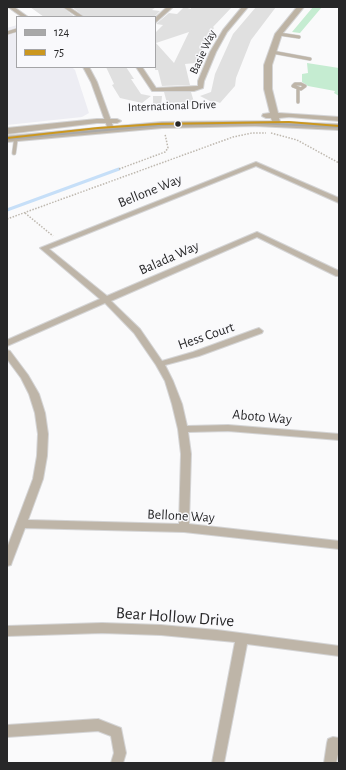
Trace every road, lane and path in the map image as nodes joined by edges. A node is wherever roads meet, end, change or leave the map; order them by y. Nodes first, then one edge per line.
1 (11, 7) edge
2 (67, 7) edge
3 (170, 7) edge
4 (245, 7) edge
5 (301, 7) edge
6 (24, 16) edge
7 (80, 16) edge
8 (156, 20) edge
9 (279, 34) junction
10 (299, 38) dead end
11 (272, 52) junction
12 (310, 59) dead end
13 (87, 68) edge
14 (140, 68) edge
15 (303, 88) junction
16 (298, 89) junction
17 (309, 91) dead end
18 (298, 102) dead end
19 (339, 118) edge
20 (275, 120) junction
21 (110, 125) junction
22 (339, 128) edge
23 (164, 129) dead end
24 (7, 131) edge
25 (11, 139) edge
26 (14, 153) dead end
27 (339, 163) edge
28 (119, 169) dead end
29 (339, 201) edge
30 (25, 213) junction
31 (7, 220) edge
32 (60, 242) junction
33 (339, 274) edge
34 (106, 300) junction
35 (259, 331) dead end
36 (7, 343) edge
37 (7, 353) edge
38 (160, 364) junction
39 (183, 429) junction
40 (339, 437) edge
41 (21, 524) junction
42 (184, 528) junction
43 (339, 545) edge
44 (7, 562) edge
45 (7, 632) edge
46 (242, 639) junction
47 (339, 651) edge
48 (7, 731) edge
49 (339, 744) edge
50 (117, 763) edge
51 (218, 763) edge
52 (330, 763) edge

1 - 6 street
2 - 7 street
3 - 8 street
4 - 14 street, Basie Way
5 - 9 main road
9 - 10 lane
9 - 11 main road
11 - 12 lane
11 - 20 main road
13 - 21 street
15 - 16 lane
15 - 16 lane
15 - 17 lane
16 - 18 lane
19 - 20 main road, International Drive
20 - 21 main road, International Drive
20 - 22 main road, International Drive
21 - 24 main road, International Drive
21 - 25 main road, International Drive
23 - 28 path
25 - 26 lane
27 - 30 path
29 - 32 street, Bellone Way
30 - 31 path
30 - 32 path
32 - 34 street, Bellone Way
33 - 34 street, Balada Way
34 - 36 street, Balada Way
34 - 38 street
35 - 38 street, Hess Court
37 - 41 street
38 - 39 street
39 - 40 street, Aboto Way
39 - 42 street
41 - 42 street, Bellone Way
41 - 44 street
42 - 43 street, Bellone Way
45 - 46 street, Bear Hollow Drive
46 - 47 street, Bear Hollow Drive
46 - 51 street
48 - 50 street
49 - 52 street

